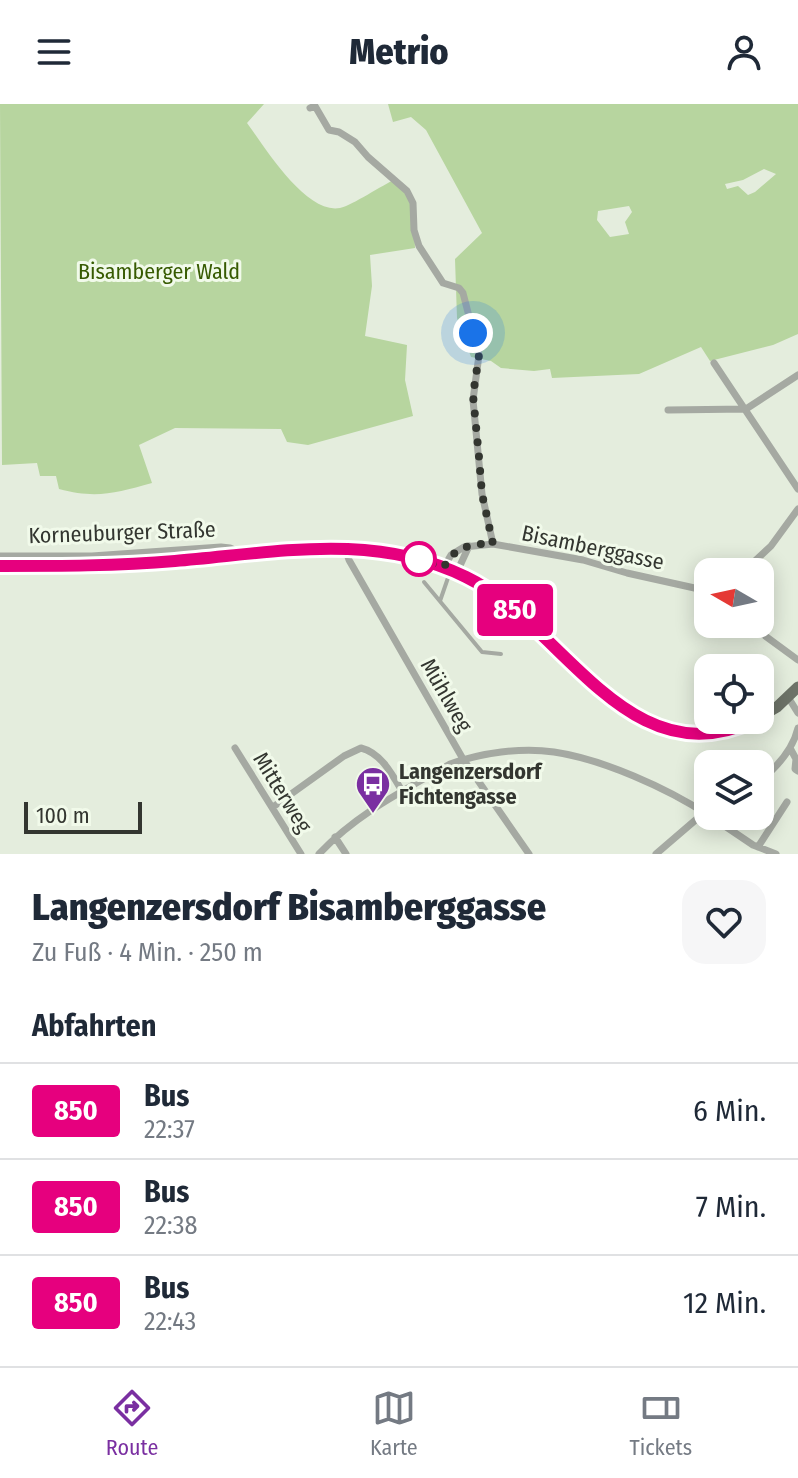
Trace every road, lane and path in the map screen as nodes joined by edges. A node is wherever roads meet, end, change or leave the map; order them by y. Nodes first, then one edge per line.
1 (310, 108) dead end
2 (714, 363) dead end
3 (798, 375) edge
4 (746, 409) junction
5 (668, 410) dead end
6 (798, 489) edge
7 (798, 509) edge
8 (493, 544) junction
9 (469, 546) junction
10 (345, 547) junction
11 (244, 555) junction
12 (0, 556) edge
13 (758, 558) edge
14 (0, 566) edge
15 (450, 570) junction
16 (424, 582) dead end
17 (694, 588) edge
18 (440, 601) junction
19 (768, 638) edge
20 (501, 654) dead end
21 (798, 660) edge
22 (798, 687) edge
23 (788, 697) junction
24 (774, 707) edge
25 (798, 713) edge
26 (798, 728) edge
27 (694, 733) edge
28 (235, 748) dead end
29 (790, 748) junction
30 (463, 759) junction
31 (774, 768) edge
32 (797, 770) edge
33 (402, 791) junction
34 (787, 802) dead end
35 (273, 807) junction
36 (694, 808) edge
37 (694, 824) edge
38 (732, 830) edge
39 (335, 837) junction
40 (758, 847) junction
41 (301, 854) edge
42 (319, 854) edge
43 (346, 854) edge
44 (529, 854) edge
45 (656, 854) edge
46 (776, 854) edge

1 - 8 street
2 - 4 street
3 - 4 street
4 - 5 street
4 - 6 street
7 - 13 street
8 - 9 street, Bisamberggasse
8 - 17 street, Bisamberggasse
9 - 15 street
9 - 15 street
10 - 11 main road, Korneuburger Straße
10 - 15 main road, Korneuburger Straße
10 - 30 street, Mühlweg
11 - 12 street, Korneuburger Straße
11 - 14 main road, Korneuburger Straße
15 - 18 lane
15 - 27 main road, Korneuburger Straße
16 - 18 lane
18 - 20 lane
19 - 21 street
22 - 23 main road
23 - 24 main road
23 - 25 street
26 - 29 street
28 - 35 street, Mitterweg
29 - 31 street
29 - 32 street
30 - 33 street
30 - 36 street
30 - 44 street, Mühlweg
33 - 35 street
33 - 39 street
34 - 40 street
35 - 41 street, Mitterweg
37 - 45 street
38 - 40 street
39 - 42 street
39 - 43 street
40 - 46 street

